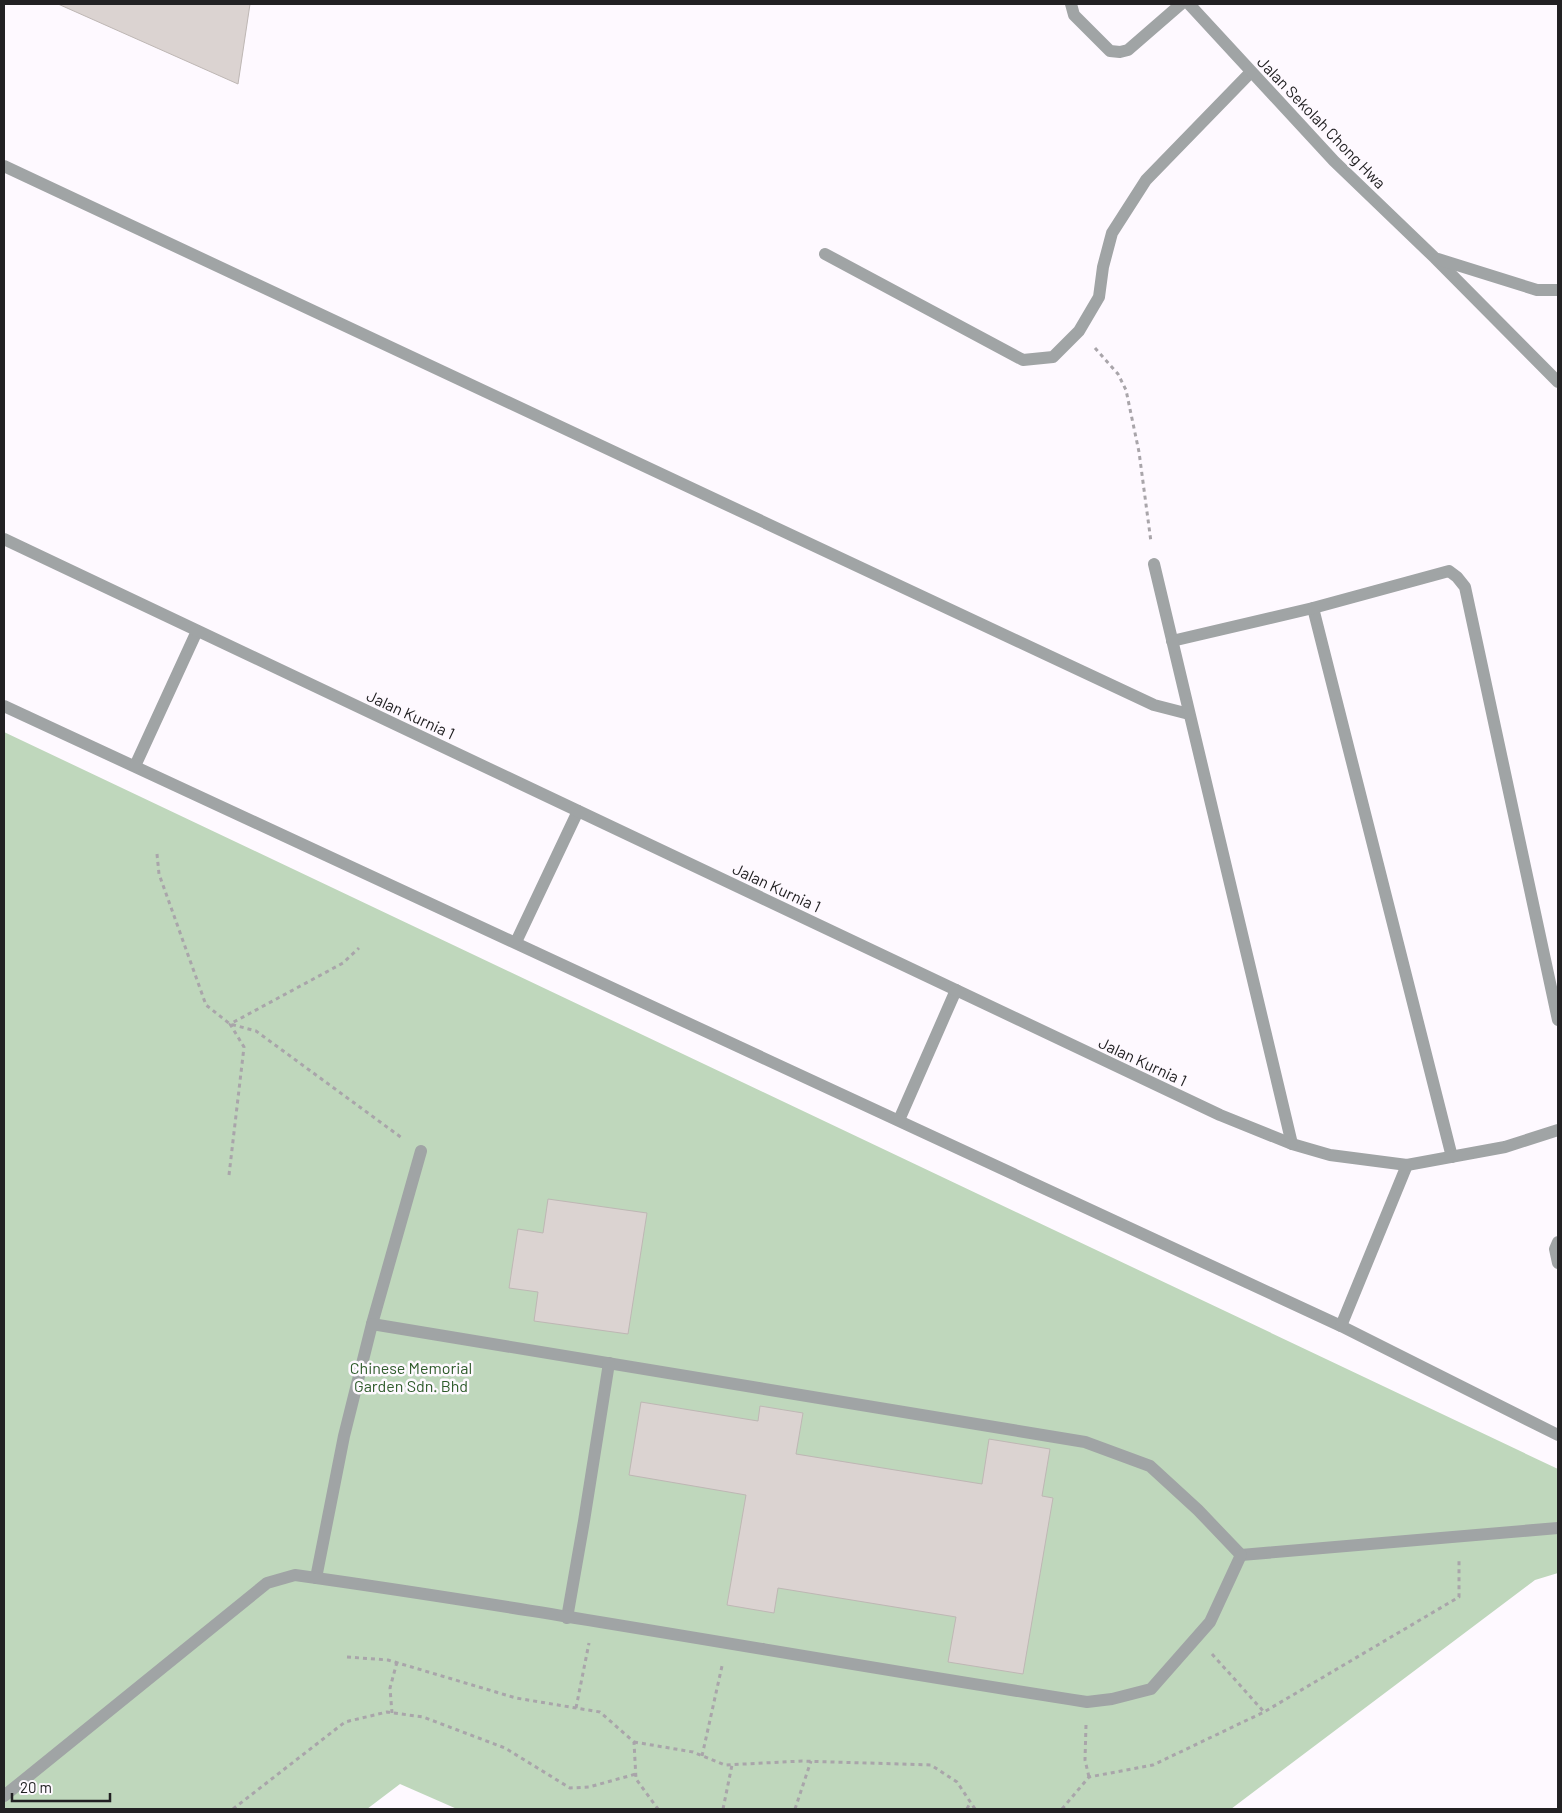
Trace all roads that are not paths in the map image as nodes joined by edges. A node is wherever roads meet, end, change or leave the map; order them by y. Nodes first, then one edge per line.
1 (1071, 4) edge
2 (1181, 4) edge
3 (1188, 4) edge
4 (1252, 72) junction
5 (4, 166) edge
6 (825, 254) dead end
7 (1435, 258) junction
8 (1558, 290) edge
9 (1558, 382) edge
10 (4, 539) edge
11 (1154, 564) road end
12 (1313, 608) junction
13 (197, 631) junction
14 (1172, 641) junction
15 (4, 706) edge
16 (1190, 714) junction
17 (134, 766) junction
18 (578, 811) junction
19 (516, 942) junction
20 (956, 990) junction
21 (1558, 1020) edge
22 (899, 1120) junction
23 (1558, 1130) edge
24 (1292, 1144) junction
25 (420, 1151) road end
26 (1452, 1156) junction
27 (1407, 1165) junction
28 (1558, 1242) edge
29 (1558, 1263) edge
30 (372, 1324) junction
31 (1341, 1326) junction
32 (609, 1363) junction
33 (1558, 1435) edge
34 (1558, 1528) edge
35 (1241, 1555) junction
36 (316, 1578) junction
37 (567, 1618) junction
38 (4, 1796) edge

1 - 2 street
3 - 4 street, Jalan Sekolah Chong Hwa
4 - 6 street
4 - 7 street, Jalan Sekolah Chong Hwa
5 - 16 street
7 - 8 street, Jalan Sekolah Chong Hwa
7 - 9 street, Jalan Sekolah Chong Hwa
10 - 13 street, Jalan Kurnia 1
11 - 14 street
12 - 14 street
12 - 21 street
12 - 26 street
13 - 17 street
13 - 18 street, Jalan Kurnia 1
14 - 16 street
15 - 17 street
16 - 24 street
17 - 19 street
18 - 19 street
18 - 20 street, Jalan Kurnia 1
19 - 22 street
20 - 22 street
20 - 24 street, Jalan Kurnia 1
22 - 31 street
23 - 26 street, Jalan Kurnia 1
24 - 27 street, Jalan Kurnia 1
25 - 30 street
26 - 27 street, Jalan Kurnia 1
27 - 31 street
28 - 29 street
30 - 32 street
30 - 36 street
31 - 33 street
32 - 35 street
32 - 37 street
34 - 35 street
35 - 37 street
36 - 37 street
36 - 38 street

